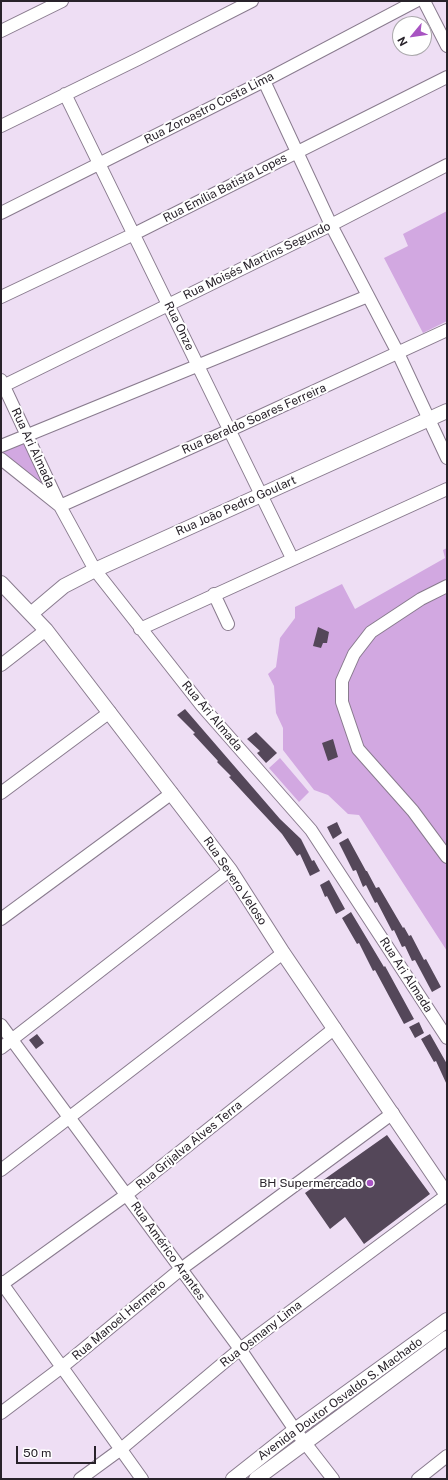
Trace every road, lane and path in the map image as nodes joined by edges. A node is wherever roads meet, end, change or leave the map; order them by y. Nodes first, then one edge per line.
1 (62, 1) edge
2 (252, 1) edge
3 (416, 1) edge
4 (424, 1) edge
5 (1, 31) edge
6 (447, 46) edge
7 (447, 77) edge
8 (264, 81) junction
9 (65, 94) junction
10 (1, 126) edge
11 (296, 152) junction
12 (99, 164) junction
13 (447, 165) edge
14 (1, 213) edge
15 (331, 225) junction
16 (134, 234) junction
17 (368, 296) junction
18 (1, 297) edge
19 (168, 304) junction
20 (447, 330) edge
21 (398, 353) junction
22 (198, 366) junction
23 (2, 384) edge
24 (447, 412) edge
25 (428, 420) junction
26 (230, 430) junction
27 (27, 434) junction
28 (1, 446) edge
29 (447, 458) edge
30 (1, 459) edge
31 (447, 489) edge
32 (261, 495) junction
33 (60, 506) junction
34 (292, 558) junction
35 (95, 570) junction
36 (1, 583) edge
37 (447, 586) edge
38 (214, 594) junction
39 (32, 613) junction
40 (228, 624) dead end
41 (140, 629) junction
42 (46, 630) junction
43 (1, 665) edge
44 (110, 712) junction
45 (1, 793) edge
46 (172, 793) junction
47 (447, 857) edge
48 (230, 870) junction
49 (1, 919) edge
50 (284, 953) junction
51 (1, 1025) edge
52 (335, 1028) junction
53 (447, 1038) edge
54 (12, 1040) junction
55 (1, 1048) edge
56 (393, 1114) junction
57 (70, 1119) junction
58 (1, 1170) edge
59 (126, 1195) junction
60 (447, 1195) edge
61 (180, 1269) junction
62 (1, 1284) edge
63 (447, 1320) edge
64 (447, 1338) edge
65 (240, 1349) junction
66 (62, 1367) junction
67 (1, 1413) edge
68 (295, 1430) junction
69 (305, 1443) junction
70 (121, 1448) junction
71 (447, 1456) edge
72 (80, 1479) edge
73 (142, 1479) edge
74 (233, 1479) edge
75 (256, 1479) edge
76 (332, 1479) edge
77 (418, 1479) edge

1 - 5 street
2 - 9 street
3 - 8 street, Rua Zoroastro Costa Lima
4 - 6 street
7 - 11 street, Rua Emília Batista Lopes
8 - 11 street
8 - 12 street, Rua Zoroastro Costa Lima
9 - 10 street
9 - 12 street, Rua Onze
11 - 15 street
11 - 16 street, Rua Emília Batista Lopes
12 - 14 street, Rua Zoroastro Costa Lima
12 - 16 street, Rua Onze
13 - 15 street, Rua Moisés Martins Segundo
15 - 17 street
15 - 19 street, Rua Moisés Martins Segundo
16 - 18 street, Rua Emília Batista Lopes
16 - 19 street, Rua Onze
17 - 21 street
17 - 22 street
19 - 22 street, Rua Onze
19 - 23 street, Rua Moisés Martins Segundo
20 - 21 street, Rua Beraldo Soares Ferreira
21 - 25 street
21 - 26 street, Rua Beraldo Soares Ferreira
22 - 26 street, Rua Onze
22 - 27 street
23 - 27 street, Rua Ari Almada
24 - 25 street, Rua João Pedro Goulart
25 - 29 street
25 - 32 street, Rua João Pedro Goulart
26 - 32 street, Rua Onze
26 - 33 street, Rua Beraldo Soares Ferreira
27 - 28 street
27 - 33 street, Rua Ari Almada
30 - 33 street
31 - 34 street
32 - 34 street, Rua Onze
32 - 35 street, Rua João Pedro Goulart
33 - 35 street, Rua Ari Almada
34 - 38 street
35 - 39 street, Rua João Pedro Goulart
35 - 41 street, Rua Ari Almada
36 - 39 street, Rua Severo Veloso
37 - 47 street
38 - 40 street
38 - 41 street
39 - 42 street, Rua Severo Veloso
41 - 53 street, Rua Ari Almada
42 - 43 street
42 - 44 street, Rua Severo Veloso
44 - 45 street
44 - 46 street, Rua Severo Veloso
46 - 48 street, Rua Severo Veloso
46 - 49 street
48 - 50 street, Rua Severo Veloso
48 - 54 street
50 - 52 street, Rua Severo Veloso
50 - 57 street
51 - 54 street, Rua Américo Arantes
52 - 56 street, Rua Severo Veloso
52 - 59 street, Rua Grijalva Alves Terra
54 - 55 street
54 - 57 street, Rua Américo Arantes
56 - 60 street, Rua Severo Veloso
56 - 61 street, Rua Manoel Hermeto
57 - 58 street
57 - 59 street, Rua Américo Arantes
59 - 61 street, Rua Américo Arantes
59 - 62 street, Rua Grijalva Alves Terra
60 - 65 street, Rua Osmany Lima
61 - 65 street, Rua Américo Arantes
61 - 66 street, Rua Manoel Hermeto
62 - 66 street
63 - 68 street, Avenida Doutor Osvaldo S. Machado
64 - 69 street
65 - 68 street, Rua Américo Arantes
65 - 70 street, Rua Osmany Lima
66 - 67 street, Rua Manoel Hermeto
66 - 70 street
68 - 69 street, Rua Américo Arantes
68 - 74 street, Avenida Doutor Osvaldo S. Machado
69 - 75 street
69 - 76 street, Rua Américo Arantes
70 - 72 street, Rua Osmany Lima
70 - 73 street
71 - 77 street

